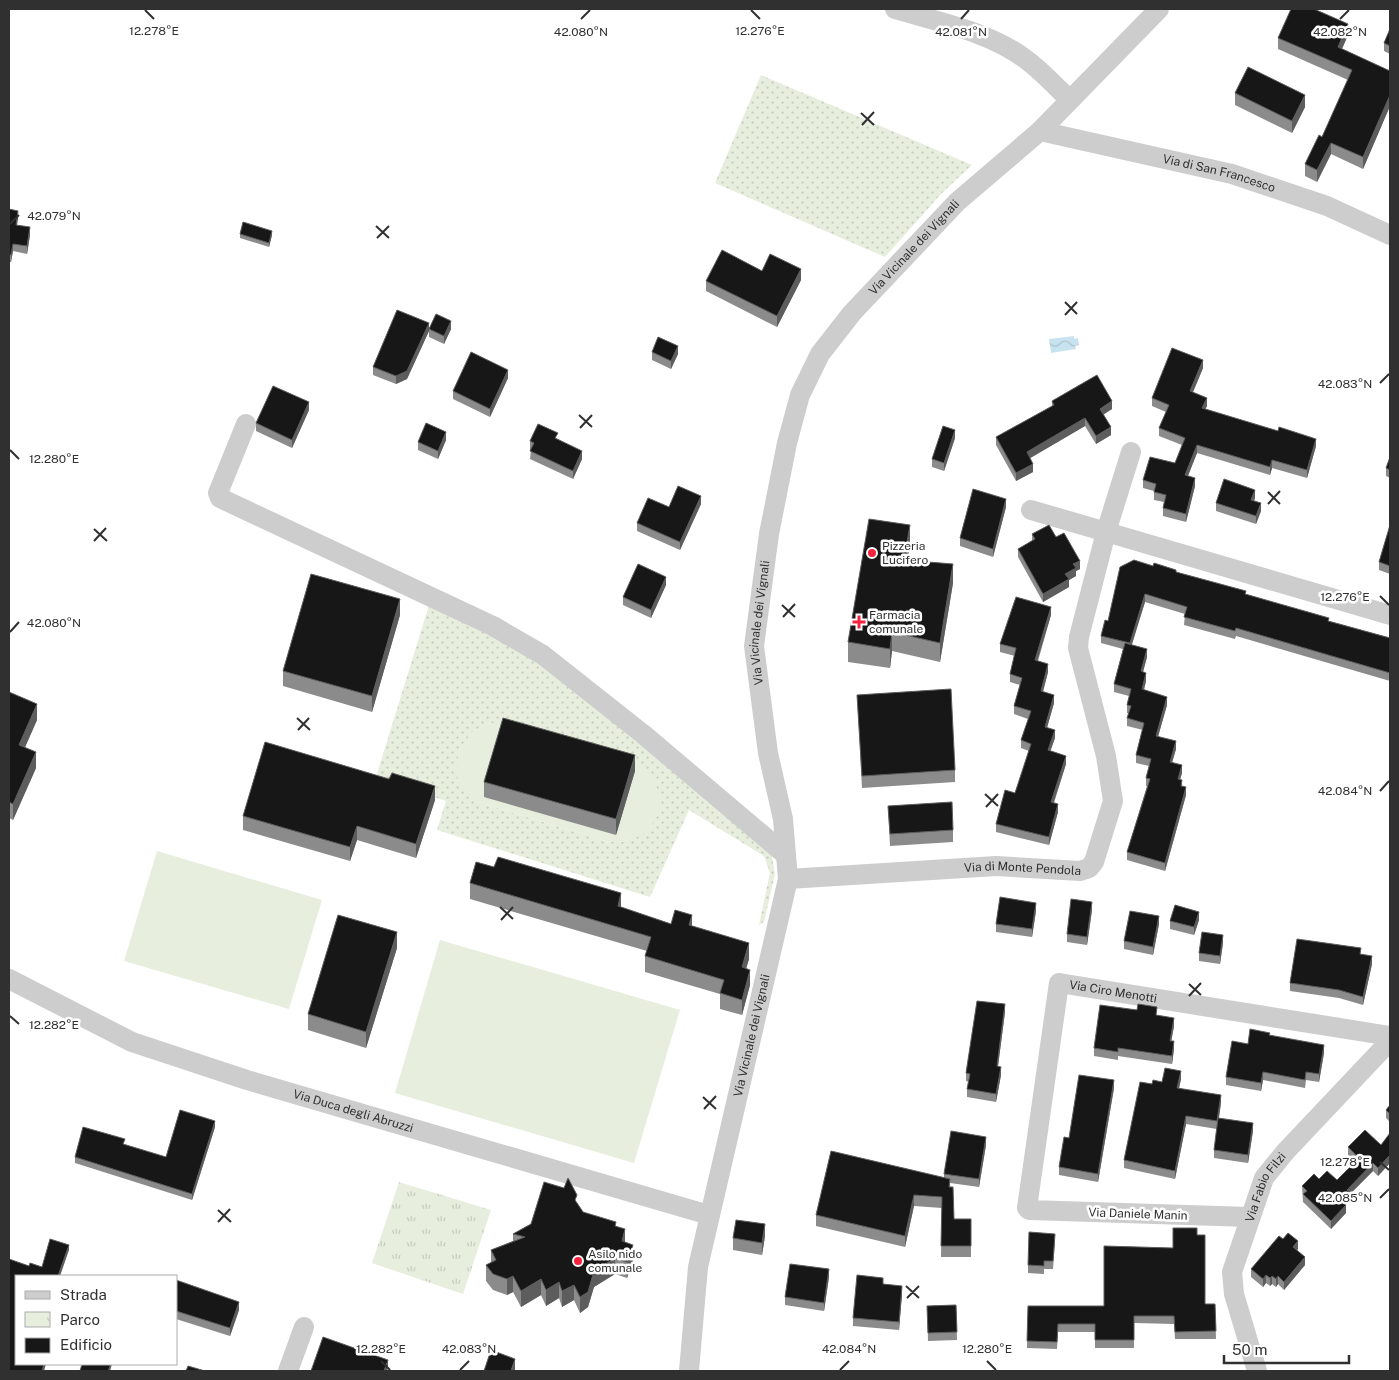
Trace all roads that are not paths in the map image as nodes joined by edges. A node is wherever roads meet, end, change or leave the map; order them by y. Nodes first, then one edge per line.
1 (895, 9) edge
2 (1159, 9) edge
3 (1070, 100) junction
4 (1040, 131) junction
5 (1390, 235) edge
6 (246, 424) dead end
7 (1131, 452) dead end
8 (1031, 510) dead end
9 (1106, 532) junction
10 (1390, 615) edge
11 (786, 855) junction
12 (788, 879) junction
13 (9, 979) edge
14 (1390, 1036) edge
15 (1390, 1041) edge
16 (1027, 1208) joint
17 (709, 1215) junction
18 (1250, 1217) junction
19 (304, 1327) dead end
20 (288, 1371) edge
21 (689, 1371) edge
22 (1257, 1371) edge

1 - 3 street
2 - 3 street, Via Vicinale dei Vignali
3 - 4 street, Via Vicinale dei Vignali
4 - 5 street, Via di San Francesco
4 - 11 street, Via Vicinale dei Vignali
6 - 11 street
7 - 9 street, Via di Monte Pendola
8 - 9 street
9 - 10 street
9 - 12 street, Via di Monte Pendola
11 - 12 street, Via Vicinale dei Vignali
12 - 17 street, Via Vicinale dei Vignali
13 - 17 street, Via Duca degli Abruzzi
14 - 16 street, Via Ciro Menotti
15 - 18 street, Via Fabio Filzi
16 - 18 street, Via Daniele Manin
17 - 21 street, Via Vicinale dei Vignali
18 - 22 street, Via Fabio Filzi
19 - 20 street

